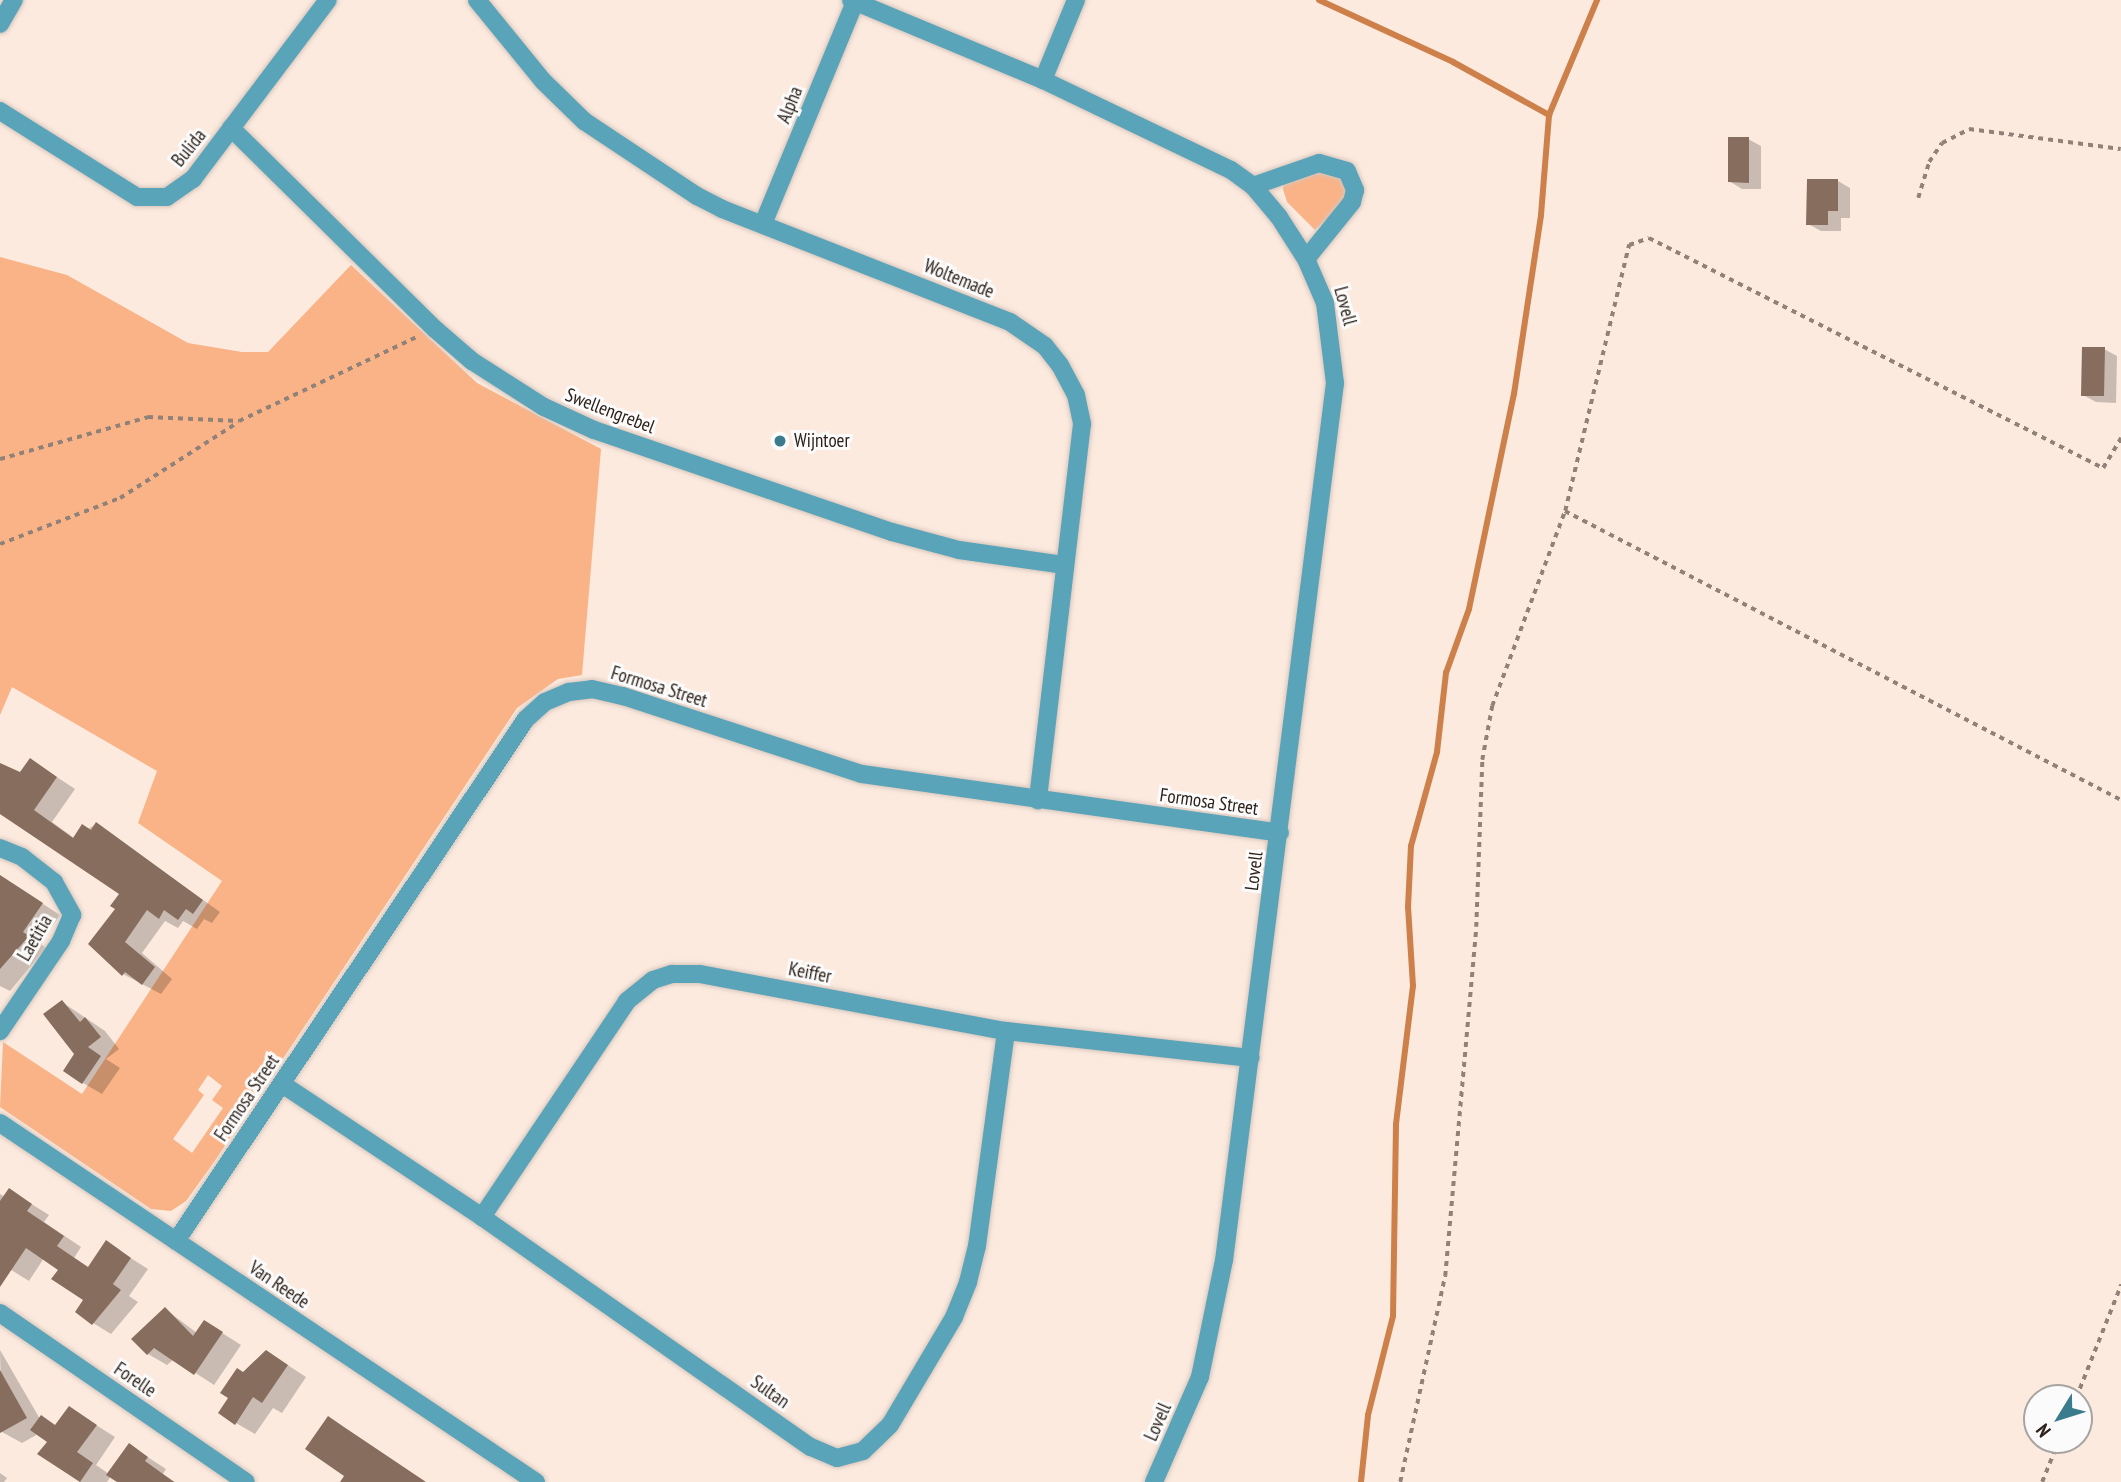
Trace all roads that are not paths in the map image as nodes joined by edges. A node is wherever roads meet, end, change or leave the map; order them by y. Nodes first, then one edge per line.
1 (14, 0) edge
2 (328, 0) edge
3 (477, 0) edge
4 (1076, 0) edge
5 (853, 1) edge
6 (0, 24) edge
7 (1043, 80) junction
8 (0, 111) edge
9 (231, 128) junction
10 (1253, 186) junction
11 (763, 224) junction
12 (1306, 258) junction
13 (1065, 565) junction
14 (1038, 800) junction
15 (1280, 833) junction
16 (0, 848) edge
17 (0, 1031) edge
18 (1006, 1031) junction
19 (1251, 1058) junction
20 (282, 1084) junction
21 (0, 1123) edge
22 (482, 1217) junction
23 (176, 1241) junction
24 (0, 1313) edge
25 (246, 1482) edge
26 (536, 1482) edge
27 (1154, 1482) edge

1 - 6 street
2 - 9 street, Bulida
3 - 11 street, Woltemade
4 - 7 street
5 - 7 street, Lovell
5 - 11 street, Alpha
7 - 10 street, Lovell
8 - 9 street, Bulida
9 - 13 street, Swellengrebel
10 - 12 street, Lovell
10 - 12 street
11 - 13 street, Woltemade
12 - 15 street, Lovell
13 - 14 street, Woltemade
14 - 15 street, Formosa Street
14 - 20 street, Formosa Street
15 - 19 street, Lovell
16 - 17 street, Laetitia
18 - 19 street, Keiffer
18 - 22 street, Keiffer
18 - 22 street, Sultan
19 - 27 street, Lovell
20 - 22 street, Sultan
20 - 23 street, Formosa Street
21 - 23 street, Van Reede
23 - 26 street, Van Reede
24 - 25 street, Forelle

